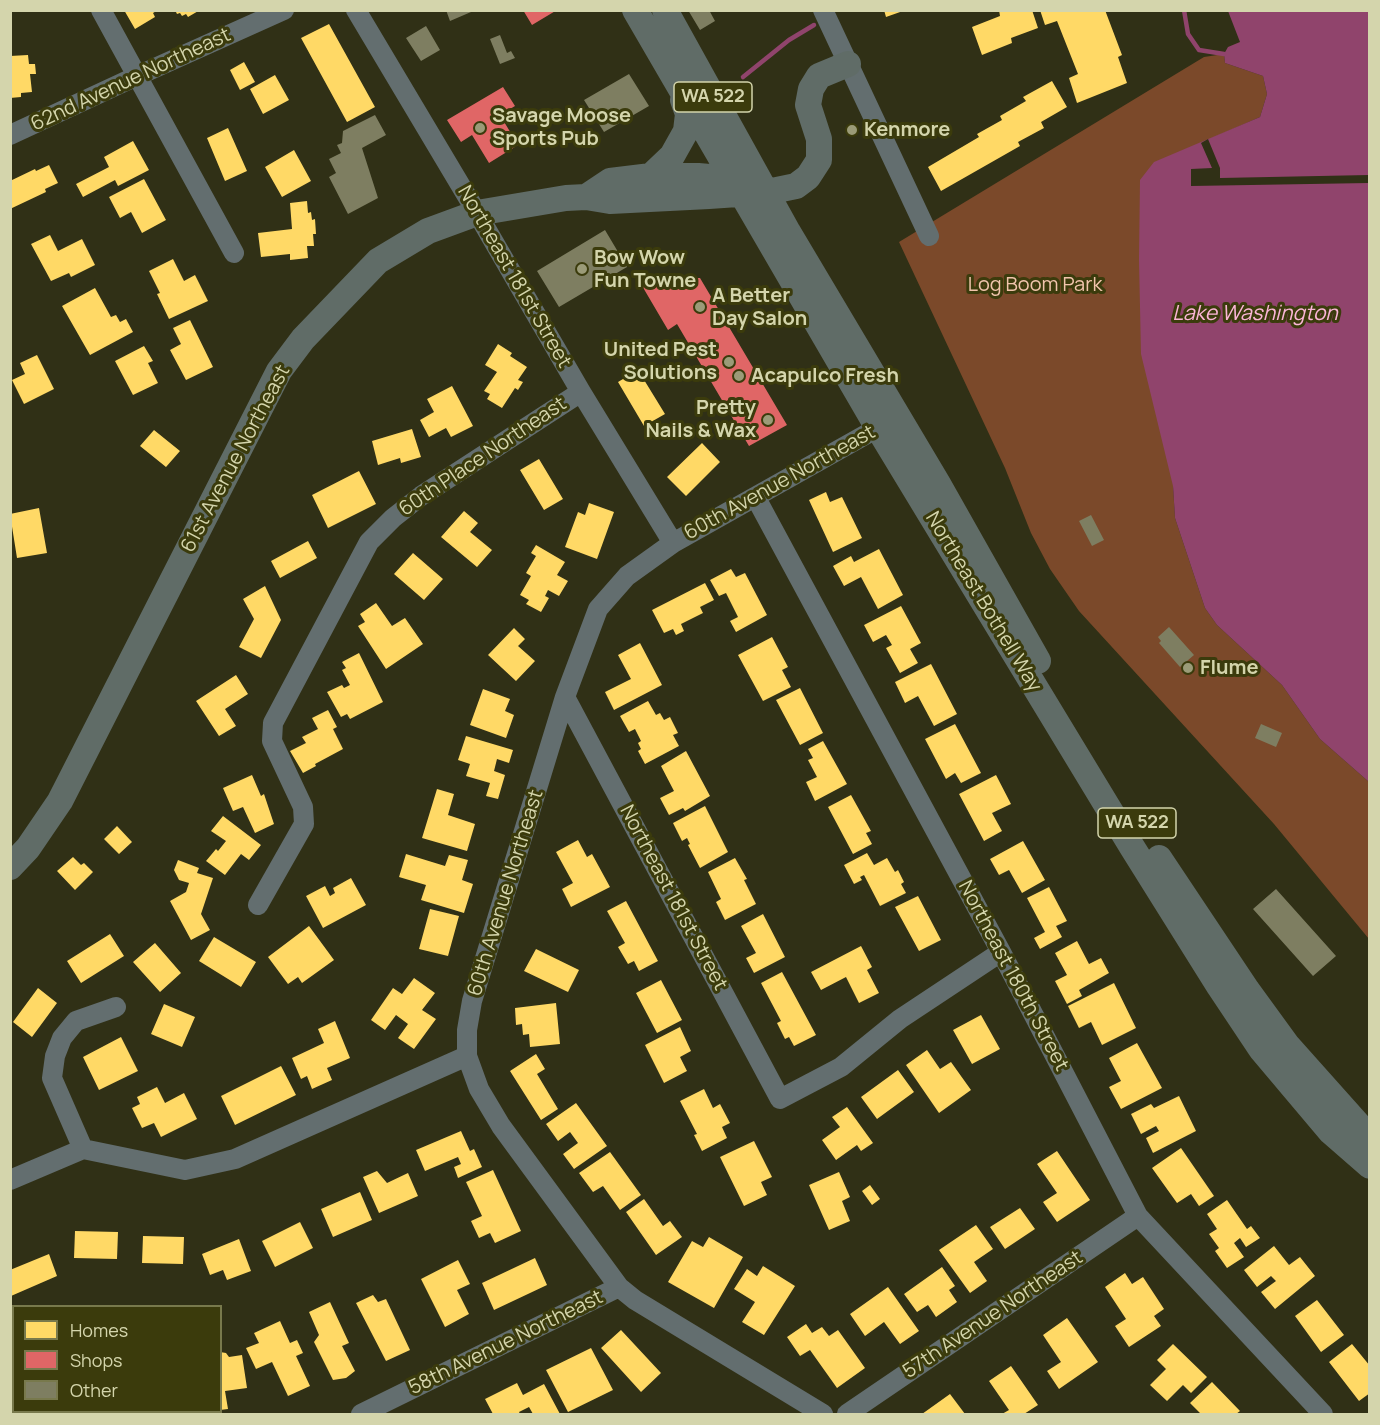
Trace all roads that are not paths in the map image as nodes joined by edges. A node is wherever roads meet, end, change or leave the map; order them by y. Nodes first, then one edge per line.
1 (101, 10) edge
2 (284, 10) edge
3 (356, 10) edge
4 (635, 10) edge
5 (665, 10) edge
6 (823, 10) edge
7 (848, 64) junction
8 (673, 75) junction
9 (137, 76) junction
10 (10, 135) edge
11 (651, 176) junction
12 (751, 187) junction
13 (586, 197) junction
14 (477, 213) junction
15 (929, 236) dead end
16 (234, 253) dead end
17 (581, 392) junction
18 (888, 422) junction
19 (756, 498) junction
20 (673, 543) junction
21 (565, 697) junction
22 (10, 867) edge
23 (258, 905) dead end
24 (1001, 952) junction
25 (116, 1007) dead end
26 (467, 1056) junction
27 (1370, 1138) edge
28 (83, 1149) junction
29 (1370, 1166) edge
30 (10, 1180) edge
31 (1138, 1216) junction
32 (619, 1287) junction
33 (70, 1413) edge
34 (92, 1414) edge
35 (361, 1414) edge
36 (823, 1414) edge
37 (848, 1414) edge
38 (1323, 1414) edge

1 - 9 street
2 - 9 street, 62nd Avenue Northeast
3 - 14 street, Northeast 181st Street
4 - 8 main road, Northeast Bothell Way / WA 522
5 - 12 main road, Northeast Bothell Way / WA 522
6 - 7 street
7 - 12 main road, 61st Avenue Northeast
7 - 15 street
8 - 11 main road
8 - 12 main road, Northeast Bothell Way / WA 522
9 - 10 street, 62nd Avenue Northeast
9 - 16 street
11 - 12 main road, 61st Avenue Northeast
11 - 13 main road, 61st Avenue Northeast
12 - 13 main road, 61st Avenue Northeast
12 - 18 main road, Northeast Bothell Way / WA 522
13 - 14 main road, 61st Avenue Northeast
14 - 17 street, Northeast 181st Street
14 - 22 main road, 61st Avenue Northeast
17 - 20 street, Northeast 181st Street
17 - 23 street, 60th Place Northeast
18 - 19 street, 60th Avenue Northeast
18 - 27 main road, Northeast Bothell Way / WA 522
18 - 29 main road, Northeast Bothell Way / WA 522
19 - 20 street, 60th Avenue Northeast
19 - 24 street, Northeast 180th Street
20 - 21 street, 60th Avenue Northeast
21 - 24 street, Northeast 181st Street
21 - 26 street, 60th Avenue Northeast
24 - 31 street, Northeast 180th Street
25 - 28 street
26 - 28 street
26 - 32 street
28 - 30 street
31 - 37 street, 57th Avenue Northeast
31 - 38 street, Northeast 180th Street
32 - 35 street, 58th Avenue Northeast
32 - 36 street
33 - 34 street

